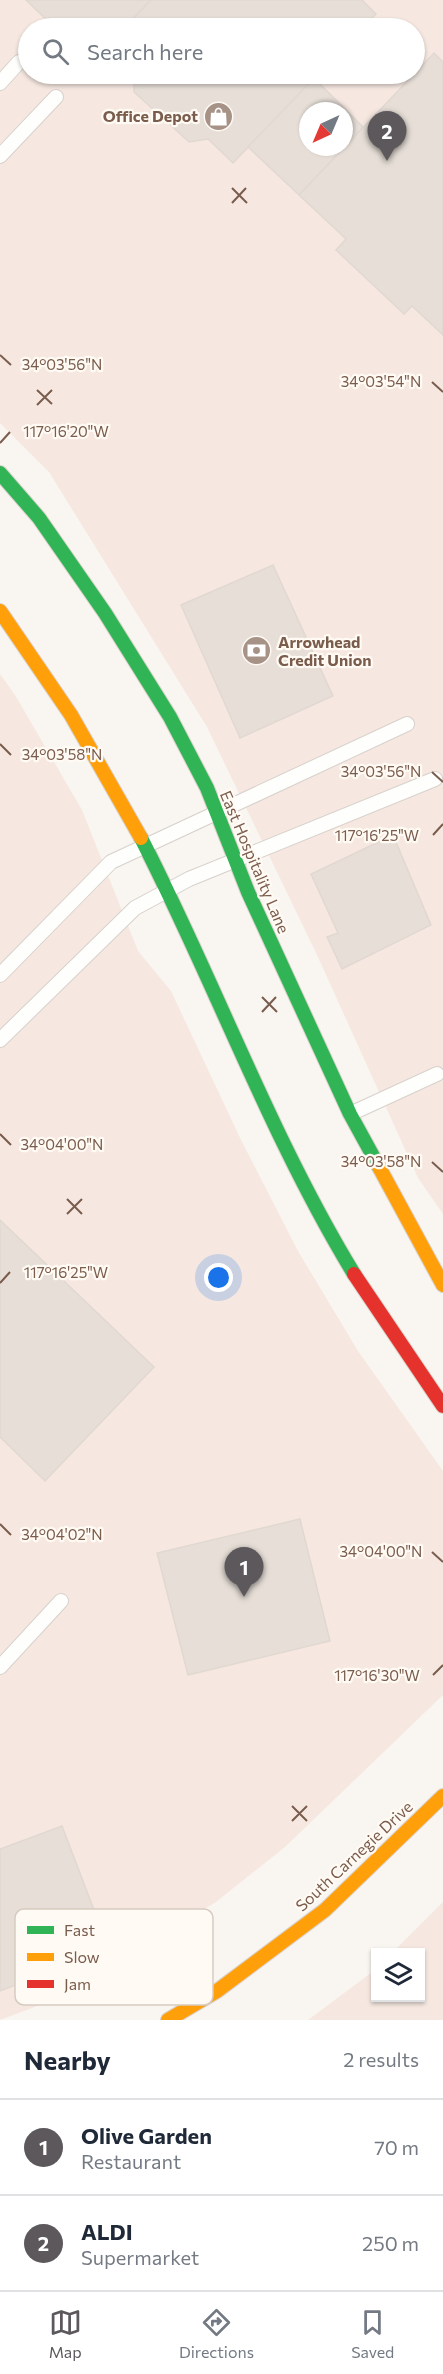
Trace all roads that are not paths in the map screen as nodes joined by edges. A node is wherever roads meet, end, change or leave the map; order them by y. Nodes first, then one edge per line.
1 (18, 63) edge
2 (0, 82) edge
3 (56, 97) dead end
4 (0, 156) edge
5 (0, 473) edge
6 (0, 611) edge
7 (407, 723) dead end
8 (435, 779) dead end
9 (217, 813) junction
10 (145, 847) junction
11 (234, 861) junction
12 (166, 890) junction
13 (0, 975) edge
14 (0, 1040) edge
15 (437, 1074) dead end
16 (350, 1114) junction
17 (443, 1285) edge
18 (443, 1406) edge
19 (61, 1601) dead end
20 (0, 1667) edge
21 (443, 1796) edge
22 (213, 1993) edge
23 (193, 2005) edge
24 (168, 2020) edge

1 - 2 lane
3 - 4 lane
5 - 9 main road, East Hospitality Lane
6 - 10 main road
7 - 9 lane
8 - 11 lane
9 - 10 lane
9 - 11 main road, East Hospitality Lane
10 - 12 main road
10 - 13 lane
11 - 12 lane
11 - 16 main road, East Hospitality Lane
12 - 14 lane
12 - 18 main road
15 - 16 lane
16 - 17 main road, East Hospitality Lane
19 - 20 lane
21 - 22 main road, South Carnegie Drive
23 - 24 main road, South Carnegie Drive

